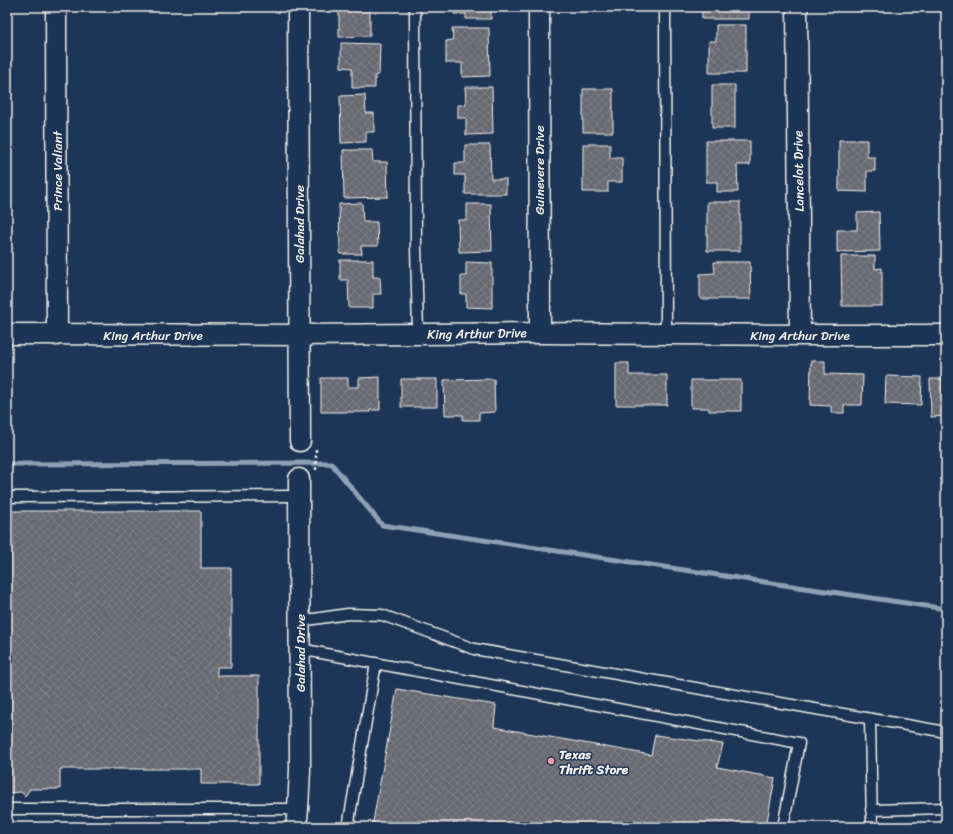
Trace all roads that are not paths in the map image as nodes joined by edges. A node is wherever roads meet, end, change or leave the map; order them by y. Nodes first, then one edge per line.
1 (56, 7) edge
2 (298, 7) edge
3 (415, 7) edge
4 (539, 7) edge
5 (665, 7) edge
6 (797, 7) edge
7 (540, 333) junction
8 (7, 334) edge
9 (418, 334) junction
10 (666, 334) junction
11 (57, 335) junction
12 (299, 335) junction
13 (800, 335) junction
14 (946, 335) edge
15 (300, 441) dead end
16 (305, 483) joint
17 (7, 498) edge
18 (300, 621) junction
19 (300, 649) junction
20 (376, 663) junction
21 (870, 719) junction
22 (946, 732) edge
23 (946, 808) edge
24 (7, 809) edge
25 (872, 810) junction
26 (297, 818) edge
27 (348, 827) edge
28 (783, 827) edge
29 (872, 827) edge

1 - 11 street, Prince Valiant
2 - 12 street, Galahad Drive
3 - 9 lane
4 - 7 street, Guinevere Drive
5 - 10 lane
6 - 13 street, Lancelot Drive
7 - 9 street, King Arthur Drive
7 - 10 street, King Arthur Drive
8 - 11 street, King Arthur Drive
9 - 12 street, King Arthur Drive
10 - 13 street, King Arthur Drive
11 - 12 street, King Arthur Drive
12 - 15 street, Galahad Drive
13 - 14 street, King Arthur Drive
16 - 17 lane
16 - 18 street, Galahad Drive
18 - 19 street, Galahad Drive
18 - 21 lane
19 - 20 lane
19 - 26 street, Galahad Drive
20 - 27 lane
20 - 28 lane
21 - 22 lane
21 - 25 lane
23 - 25 lane
24 - 26 lane
25 - 29 lane

